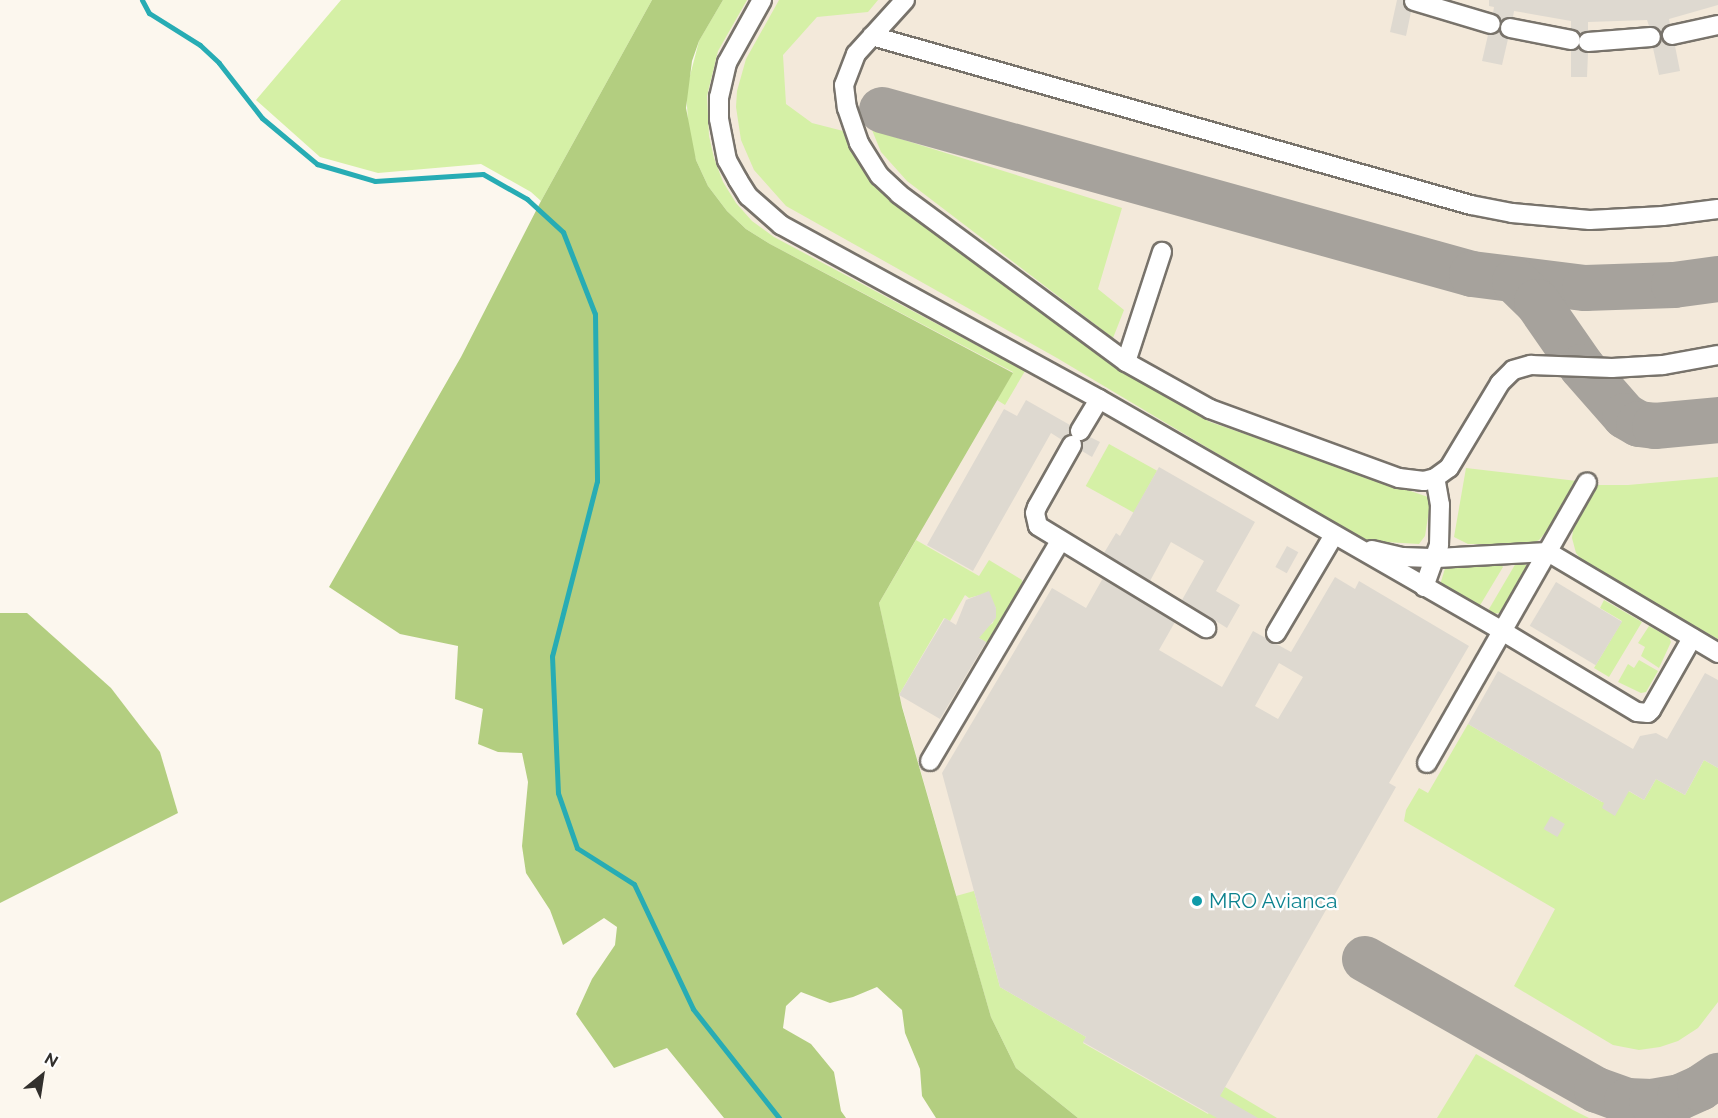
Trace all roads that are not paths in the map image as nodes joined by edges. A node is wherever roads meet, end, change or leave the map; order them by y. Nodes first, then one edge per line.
1 (762, 0) edge
2 (905, 0) edge
3 (1414, 1) edge
4 (1491, 24) dead end
5 (1718, 25) edge
6 (1510, 28) dead end
7 (1672, 35) dead end
8 (872, 36) junction
9 (1651, 37) dead end
10 (1718, 209) edge
11 (1162, 252) dead end
12 (1718, 354) edge
13 (1126, 362) junction
14 (1099, 399) junction
15 (1435, 478) junction
16 (1587, 482) dead end
17 (1334, 535) junction
18 (1060, 541) junction
19 (1353, 546) junction
20 (1548, 552) junction
21 (1437, 558) junction
22 (1424, 587) junction
23 (1206, 628) dead end
24 (1502, 631) junction
25 (1275, 633) dead end
26 (1692, 639) junction
27 (1718, 653) edge
28 (930, 761) dead end
29 (1426, 763) dead end

1 - 14 lane
2 - 8 lane
3 - 4 lane
5 - 7 lane
6 - 9 lane
8 - 10 lane
8 - 13 lane
11 - 13 lane
12 - 15 lane
13 - 15 lane
14 - 17 lane
14 - 18 lane
15 - 21 lane
16 - 20 lane
17 - 19 lane
17 - 25 lane
18 - 23 lane
18 - 28 lane
19 - 21 lane
19 - 22 lane
20 - 21 lane
20 - 24 lane
20 - 26 lane
21 - 22 lane
22 - 24 lane
24 - 26 lane
24 - 29 lane
26 - 27 lane

